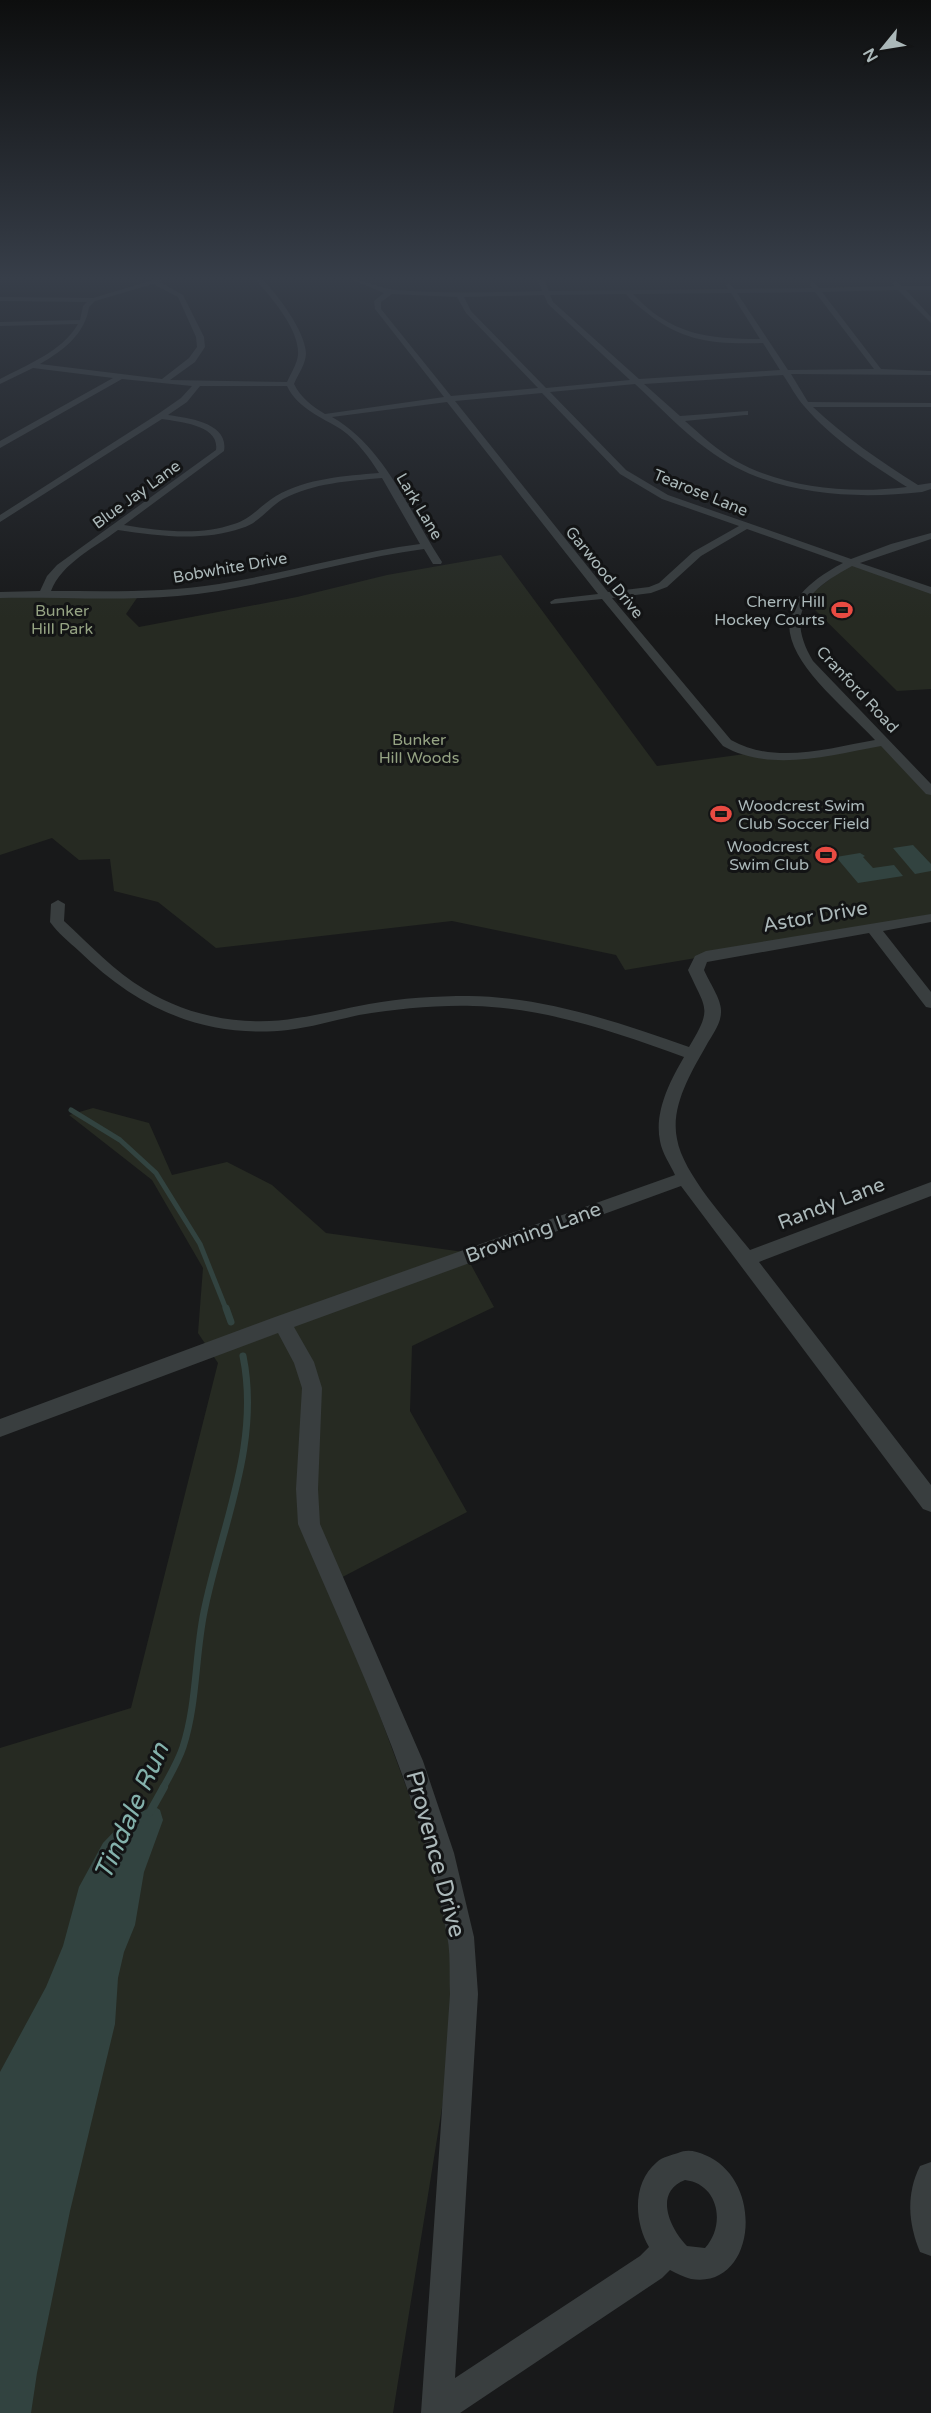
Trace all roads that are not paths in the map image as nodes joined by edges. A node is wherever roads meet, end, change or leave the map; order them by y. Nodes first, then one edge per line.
1 (91, 393) edge
2 (190, 393) edge
3 (294, 393) edge
4 (443, 393) edge
5 (515, 393) edge
6 (546, 393) edge
7 (649, 393) edge
8 (799, 393) edge
9 (448, 399) junction
10 (806, 404) junction
11 (931, 405) edge
12 (745, 413) dead end
13 (161, 416) junction
14 (326, 416) junction
15 (678, 419) junction
16 (0, 445) edge
17 (384, 475) junction
18 (931, 486) edge
19 (917, 489) junction
20 (931, 496) edge
21 (0, 519) edge
22 (746, 526) junction
23 (116, 527) junction
24 (931, 536) edge
25 (426, 546) junction
26 (437, 562) dead end
27 (851, 563) junction
28 (931, 591) edge
29 (0, 595) edge
30 (44, 595) junction
31 (605, 596) junction
32 (555, 602) dead end
33 (884, 742) junction
34 (931, 791) edge
35 (58, 904) dead end
36 (931, 918) edge
37 (873, 928) junction
38 (931, 1003) edge
39 (695, 1054) junction
40 (685, 1178) junction
41 (931, 1189) edge
42 (747, 1259) junction
43 (282, 1323) junction
44 (0, 1428) edge
45 (931, 1502) edge
46 (931, 2177) edge
47 (931, 2241) edge
48 (668, 2249) dead end
49 (437, 2411) edge

1 - 16 street
2 - 13 street
3 - 14 street, Lark Lane
4 - 9 street, Garwood Drive
5 - 9 street
6 - 22 street, Tearose Lane
7 - 15 street
8 - 10 street
9 - 14 street
9 - 31 street, Garwood Drive
10 - 11 street
10 - 19 street
12 - 15 street
13 - 21 street
13 - 23 street, Blue Jay Lane
14 - 17 street, Lark Lane
15 - 19 street
17 - 23 street
17 - 25 street, Lark Lane
18 - 19 street
19 - 20 street
22 - 27 street, Tearose Lane
22 - 31 street
23 - 30 street, Blue Jay Lane
24 - 27 street, Cranford Road
25 - 26 street, Lark Lane
25 - 30 street, Bobwhite Drive
27 - 28 street, Tearose Lane
27 - 33 street, Cranford Road
29 - 30 street, Bobwhite Drive
31 - 32 street
31 - 33 street, Garwood Drive
33 - 34 street, Cranford Road
35 - 39 street
36 - 37 street, Astor Drive
37 - 38 street
37 - 39 street, Astor Drive
39 - 40 street
40 - 42 street
40 - 43 street, Browning Lane
41 - 42 street, Randy Lane
42 - 45 street
43 - 44 street, Browning Lane
43 - 49 street, Provence Drive
46 - 47 street
48 - 49 street

